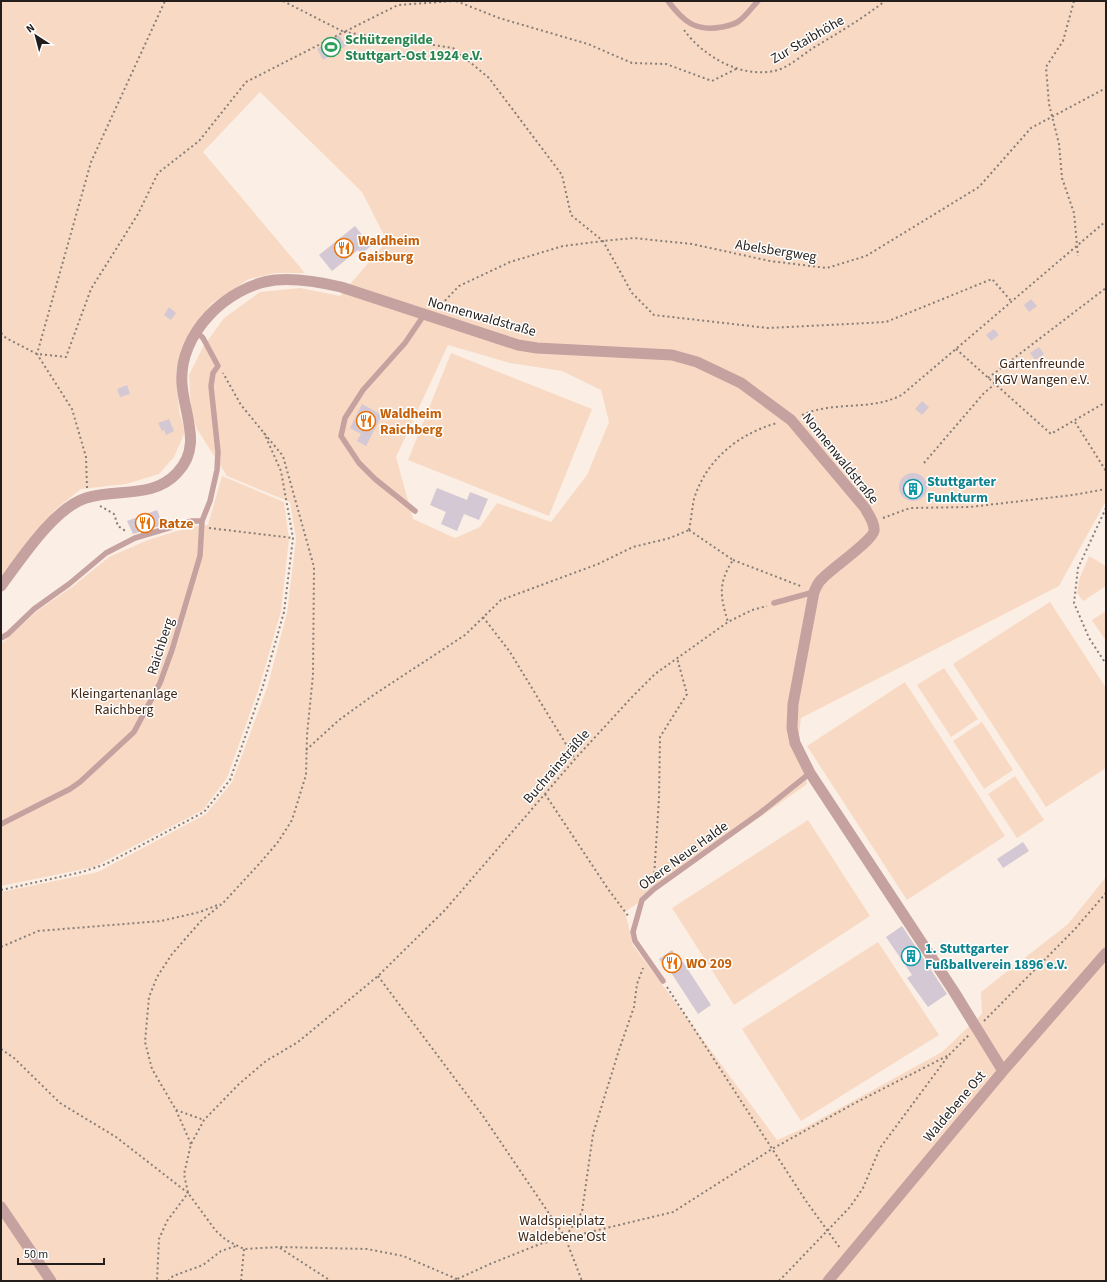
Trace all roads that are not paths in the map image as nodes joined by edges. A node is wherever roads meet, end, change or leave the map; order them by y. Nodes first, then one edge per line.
1 (668, 1) edge
2 (758, 1) edge
3 (428, 316) junction
4 (197, 332) junction
5 (415, 511) dead end
6 (202, 524) junction
7 (1, 586) edge
8 (814, 592) junction
9 (774, 603) road end
10 (1, 638) edge
11 (810, 773) junction
12 (1, 824) edge
13 (1106, 953) edge
14 (663, 981) road end
15 (1003, 1071) junction
16 (1, 1207) edge
17 (51, 1281) edge
18 (828, 1281) edge

1 - 2 lane
3 - 4 street, Nonnenwaldstraße
3 - 5 lane
3 - 8 street, Nonnenwaldstraße
4 - 6 lane, Raichberg
4 - 7 street, Nonnenwaldstraße
6 - 10 lane
6 - 12 lane, Raichberg
8 - 9 lane
8 - 11 street, Nonnenwaldstraße
11 - 14 lane, Obere Neue Halde
11 - 15 street, Nonnenwaldstraße
13 - 15 street, Waldebene Ost
15 - 18 street, Waldebene Ost
16 - 17 street

